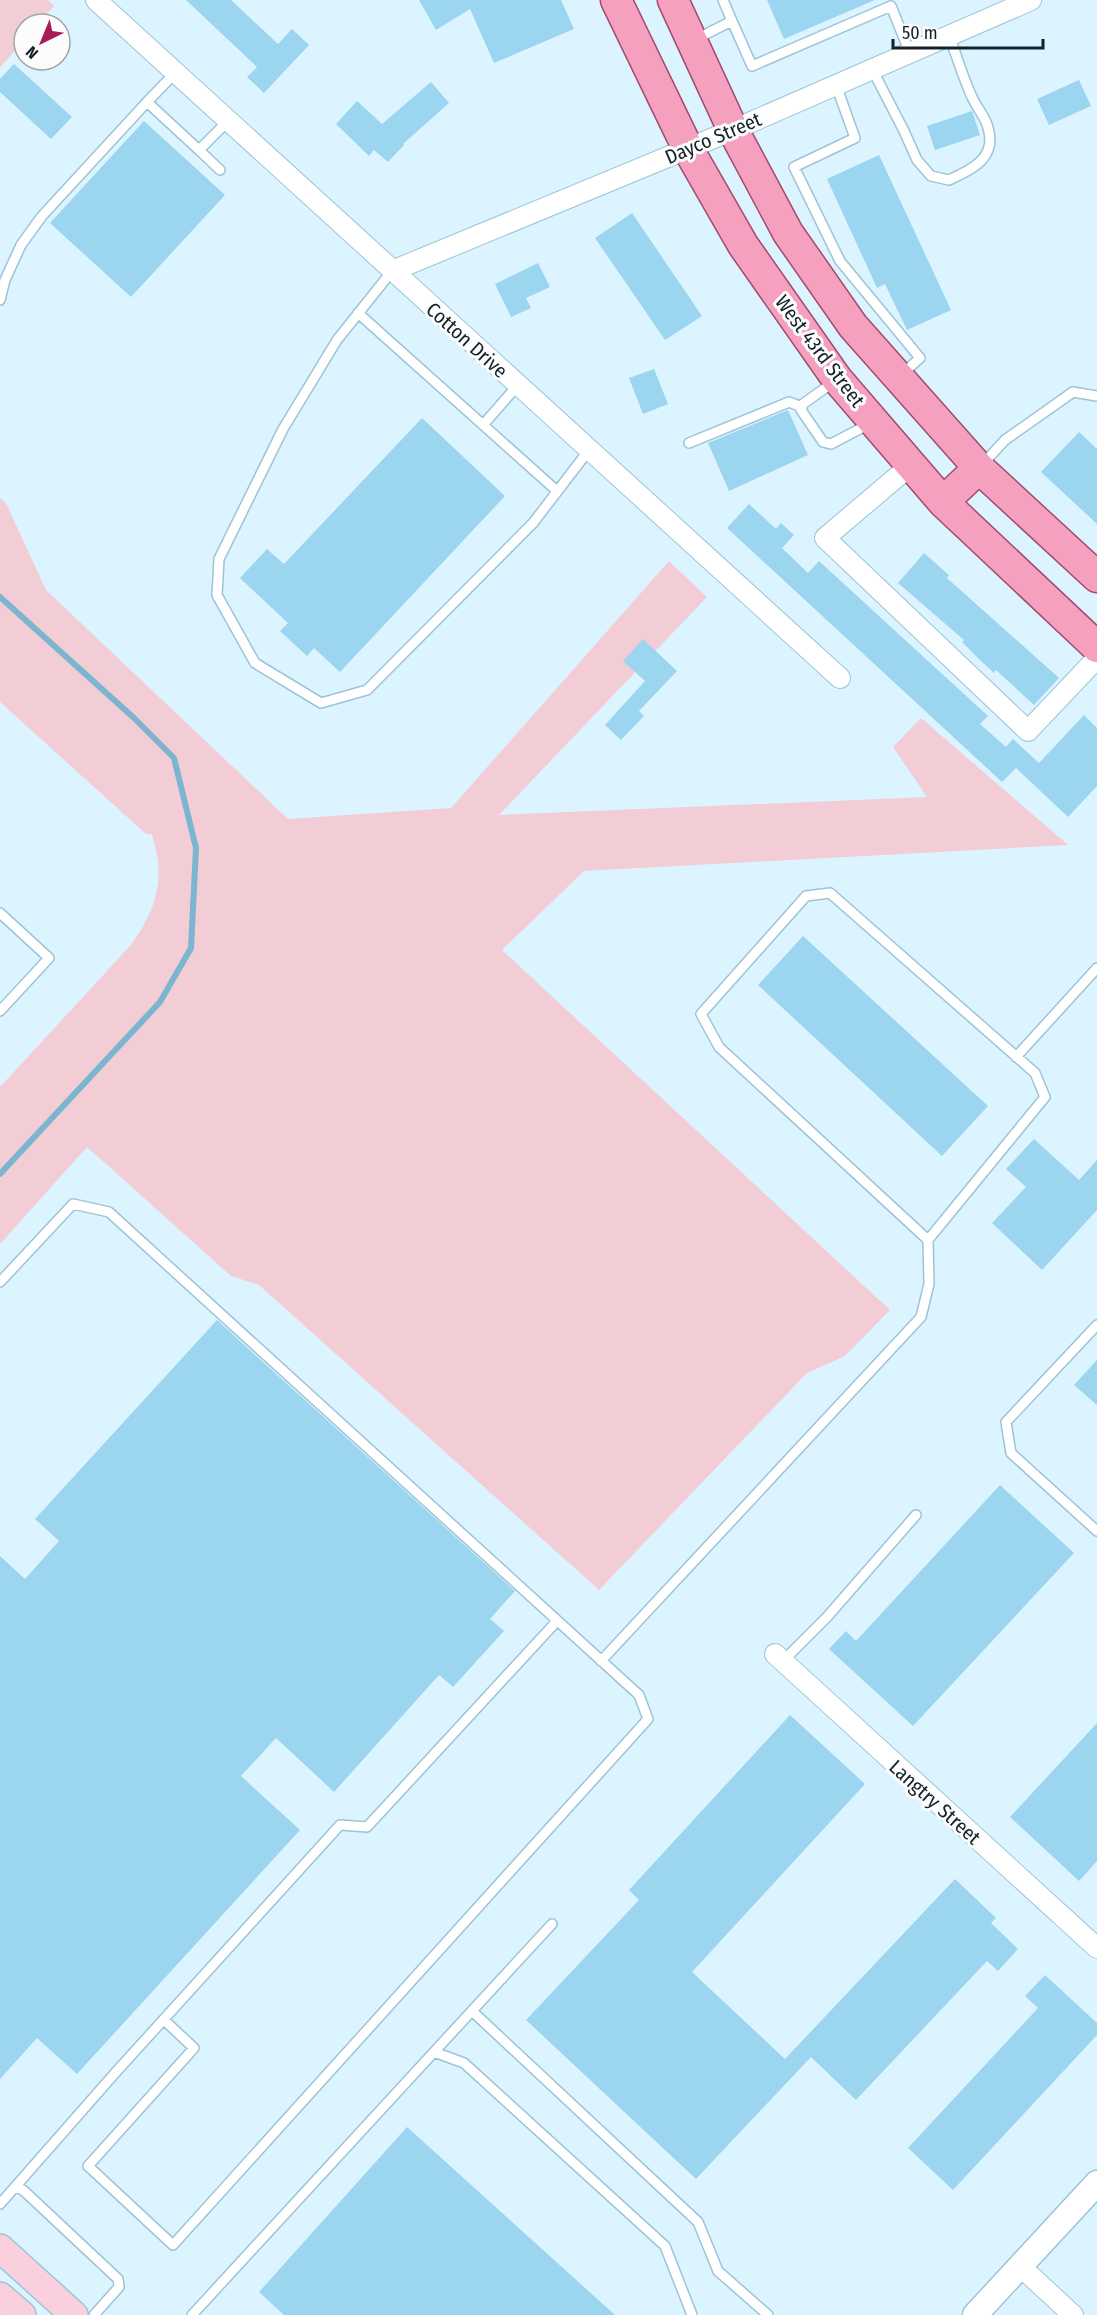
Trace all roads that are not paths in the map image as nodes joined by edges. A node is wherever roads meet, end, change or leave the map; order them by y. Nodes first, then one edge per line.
1 (96, 0) edge
2 (616, 0) edge
3 (673, 0) edge
4 (723, 0) edge
5 (1031, 0) edge
6 (732, 21) junction
7 (949, 36) junction
8 (692, 41) junction
9 (910, 53) junction
10 (872, 69) junction
11 (175, 73) junction
12 (836, 85) junction
13 (147, 102) junction
14 (228, 121) junction
15 (734, 130) junction
16 (688, 149) junction
17 (199, 150) junction
18 (220, 170) dead end
19 (392, 271) junction
20 (0, 300) edge
21 (358, 313) junction
22 (898, 377) junction
23 (837, 379) junction
24 (518, 386) junction
25 (1097, 396) edge
26 (802, 408) junction
27 (873, 421) junction
28 (483, 425) junction
29 (689, 443) dead end
30 (589, 450) junction
31 (911, 465) junction
32 (979, 468) junction
33 (557, 491) junction
34 (943, 502) junction
35 (1097, 577) edge
36 (1097, 647) edge
37 (1097, 657) edge
38 (840, 678) dead end
39 (0, 913) edge
40 (1097, 968) edge
41 (0, 1011) edge
42 (1016, 1057) junction
43 (928, 1239) junction
44 (0, 1282) edge
45 (1097, 1325) edge
46 (916, 1515) dead end
47 (1097, 1531) edge
48 (558, 1621) junction
49 (779, 1657) joint
50 (602, 1661) junction
51 (552, 1924) dead end
52 (1097, 1948) edge
53 (472, 2011) junction
54 (164, 2020) junction
55 (434, 2052) junction
56 (1097, 2183) edge
57 (15, 2187) junction
58 (0, 2204) edge
59 (0, 2248) edge
60 (1020, 2266) junction
61 (0, 2296) edge
62 (22, 2315) edge
63 (74, 2315) edge
64 (94, 2315) edge
65 (192, 2315) edge
66 (692, 2315) edge
67 (768, 2315) edge
68 (975, 2315) edge
69 (1073, 2315) edge

1 - 11 street, Cotton Drive
2 - 16 main road, West 43rd Street
3 - 8 main road
4 - 6 lane
5 - 7 street, Dayco Street
6 - 8 lane
6 - 9 lane
7 - 9 street, Dayco Street
7 - 10 lane
8 - 15 main road
9 - 10 street, Dayco Street
10 - 12 street, Dayco Street
11 - 13 lane
11 - 14 street, Cotton Drive
12 - 15 street, Dayco Street
12 - 22 lane
13 - 17 lane
13 - 20 lane
14 - 17 lane
14 - 19 street, Cotton Drive
15 - 16 street, Dayco Street
15 - 22 main road
16 - 19 street, Dayco Street
16 - 23 main road, West 43rd Street
17 - 18 lane
19 - 21 lane
19 - 24 street, Cotton Drive
21 - 28 lane
21 - 33 lane
22 - 32 main road
23 - 26 lane
23 - 27 main road, West 43rd Street
24 - 28 lane
24 - 30 street, Cotton Drive
25 - 32 lane
26 - 27 lane
26 - 29 lane
27 - 31 main road, West 43rd Street
28 - 33 lane
30 - 33 lane
30 - 38 street, Cotton Drive
31 - 34 main road, West 43rd Street
31 - 37 street
32 - 34 main road
32 - 35 main road
34 - 36 main road, West 43rd Street
39 - 41 lane
40 - 42 lane
42 - 43 lane
42 - 43 lane
43 - 50 lane
44 - 48 lane
45 - 47 lane
46 - 49 lane
48 - 50 lane
48 - 54 lane
49 - 52 street, Langtry Street
50 - 54 lane
51 - 53 lane
53 - 55 lane
53 - 67 lane
54 - 57 lane
55 - 65 lane
55 - 66 lane
56 - 60 street
57 - 58 lane
57 - 64 lane
59 - 63 main road
60 - 68 street
60 - 69 street
61 - 62 main road

